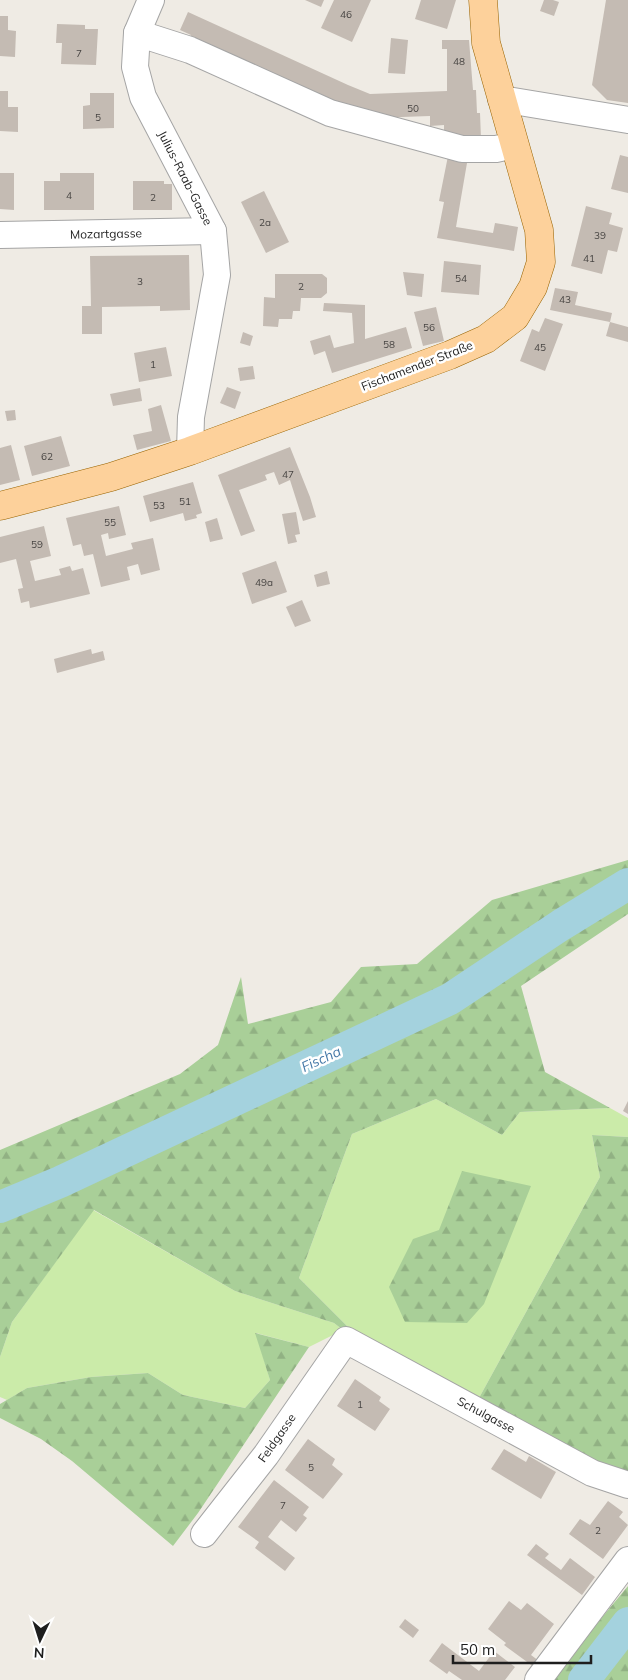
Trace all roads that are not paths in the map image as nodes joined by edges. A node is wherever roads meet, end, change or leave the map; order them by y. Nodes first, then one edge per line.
1 (151, 0) edge
2 (483, 0) edge
3 (137, 34) junction
4 (500, 99) junction
5 (628, 120) edge
6 (516, 145) junction
7 (212, 231) junction
8 (0, 235) edge
9 (190, 450) junction
10 (0, 506) edge
11 (346, 1340) joint
12 (628, 1485) edge
13 (204, 1534) dead end
14 (628, 1560) edge
15 (538, 1680) edge

1 - 3 street, Julius-Raab-Gasse
2 - 4 main road, Fischamender Straße
3 - 6 street
3 - 7 street, Julius-Raab-Gasse
4 - 5 street
4 - 6 main road, Fischamender Straße
6 - 9 main road, Fischamender Straße
7 - 8 street, Mozartgasse
7 - 9 street, Julius-Raab-Gasse
9 - 10 main road, Fischamender Straße
11 - 12 street, Schulgasse
11 - 13 street, Feldgasse
14 - 15 street

